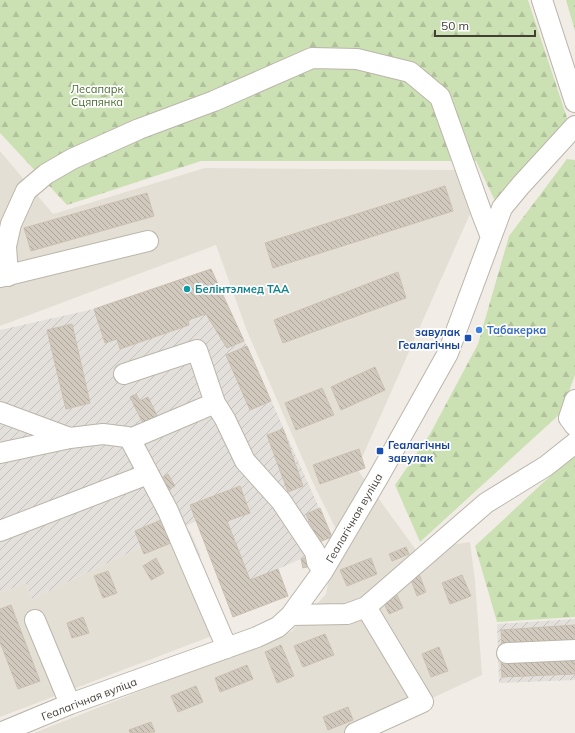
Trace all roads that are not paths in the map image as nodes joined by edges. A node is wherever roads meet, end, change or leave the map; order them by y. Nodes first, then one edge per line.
1 (542, 0) edge
2 (575, 102) edge
3 (575, 126) edge
4 (491, 237) junction
5 (148, 241) dead end
6 (4, 276) edge
7 (124, 374) dead end
8 (575, 400) edge
9 (215, 403) junction
10 (0, 412) edge
11 (575, 426) edge
12 (70, 438) junction
13 (130, 439) junction
14 (575, 443) edge
15 (0, 453) edge
16 (148, 474) junction
17 (0, 531) edge
18 (323, 572) junction
19 (366, 607) junction
20 (291, 616) junction
21 (36, 620) dead end
22 (227, 648) junction
23 (575, 650) edge
24 (506, 653) dead end
25 (70, 704) junction
26 (0, 733) edge
27 (355, 733) edge

1 - 2 street
3 - 4 street, Геалагічная вуліца
4 - 6 street
4 - 18 street, Геалагічная вуліца
5 - 6 street
7 - 9 street
8 - 11 street
9 - 13 street
9 - 18 street
10 - 12 street
12 - 13 street
12 - 15 street
13 - 16 street
14 - 19 street
16 - 17 street
16 - 22 street
18 - 20 street, Геалагічная вуліца
19 - 20 street
19 - 27 street
20 - 22 street, Геалагічная вуліца
21 - 25 street
22 - 25 street, Геалагічная вуліца
23 - 24 street
25 - 26 street, Геалагічная вуліца

